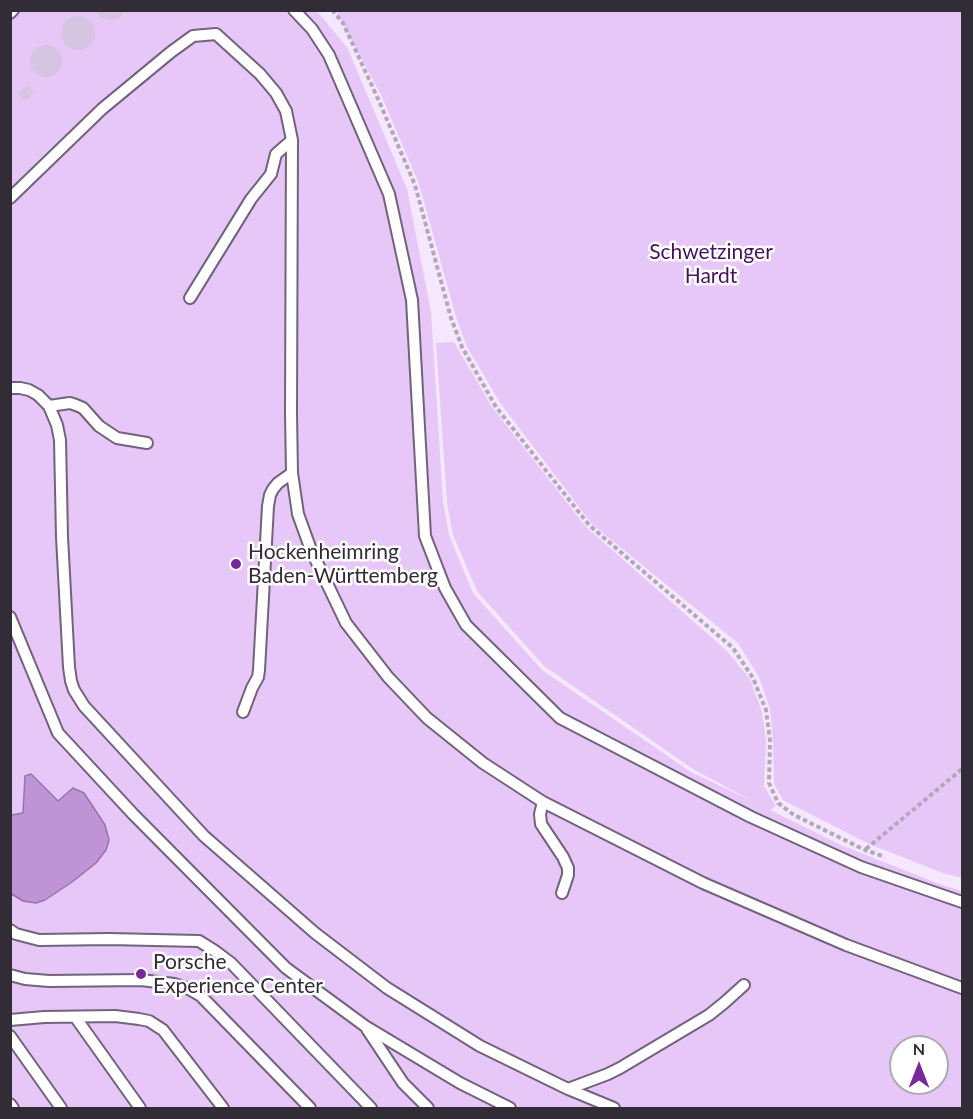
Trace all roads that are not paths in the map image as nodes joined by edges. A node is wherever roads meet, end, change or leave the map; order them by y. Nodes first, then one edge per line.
1 (294, 10) edge
2 (292, 140) junction
3 (10, 198) edge
4 (190, 298) dead end
5 (10, 388) edge
6 (49, 406) junction
7 (147, 443) dead end
8 (292, 473) junction
9 (10, 617) edge
10 (243, 712) dead end
11 (543, 802) junction
12 (562, 893) dead end
13 (963, 902) edge
14 (10, 930) edge
15 (10, 975) edge
16 (744, 985) dead end
17 (963, 988) edge
18 (76, 1018) junction
19 (10, 1020) edge
20 (365, 1026) junction
21 (10, 1036) edge
22 (568, 1089) junction
23 (10, 1104) edge
24 (13, 1108) edge
25 (61, 1108) edge
26 (140, 1108) edge
27 (223, 1108) edge
28 (310, 1108) edge
29 (371, 1108) edge
30 (428, 1108) edge
31 (510, 1108) edge
32 (614, 1108) edge

1 - 13 lane
2 - 3 lane
2 - 4 lane
2 - 8 lane
5 - 6 lane
6 - 7 lane
6 - 22 lane
8 - 10 lane
8 - 11 lane
9 - 20 lane
11 - 12 lane
11 - 17 lane
14 - 29 lane
15 - 28 lane
16 - 22 lane
18 - 19 lane
18 - 26 lane
18 - 27 lane
20 - 30 lane
20 - 31 lane
21 - 25 lane
22 - 32 lane
23 - 24 lane

